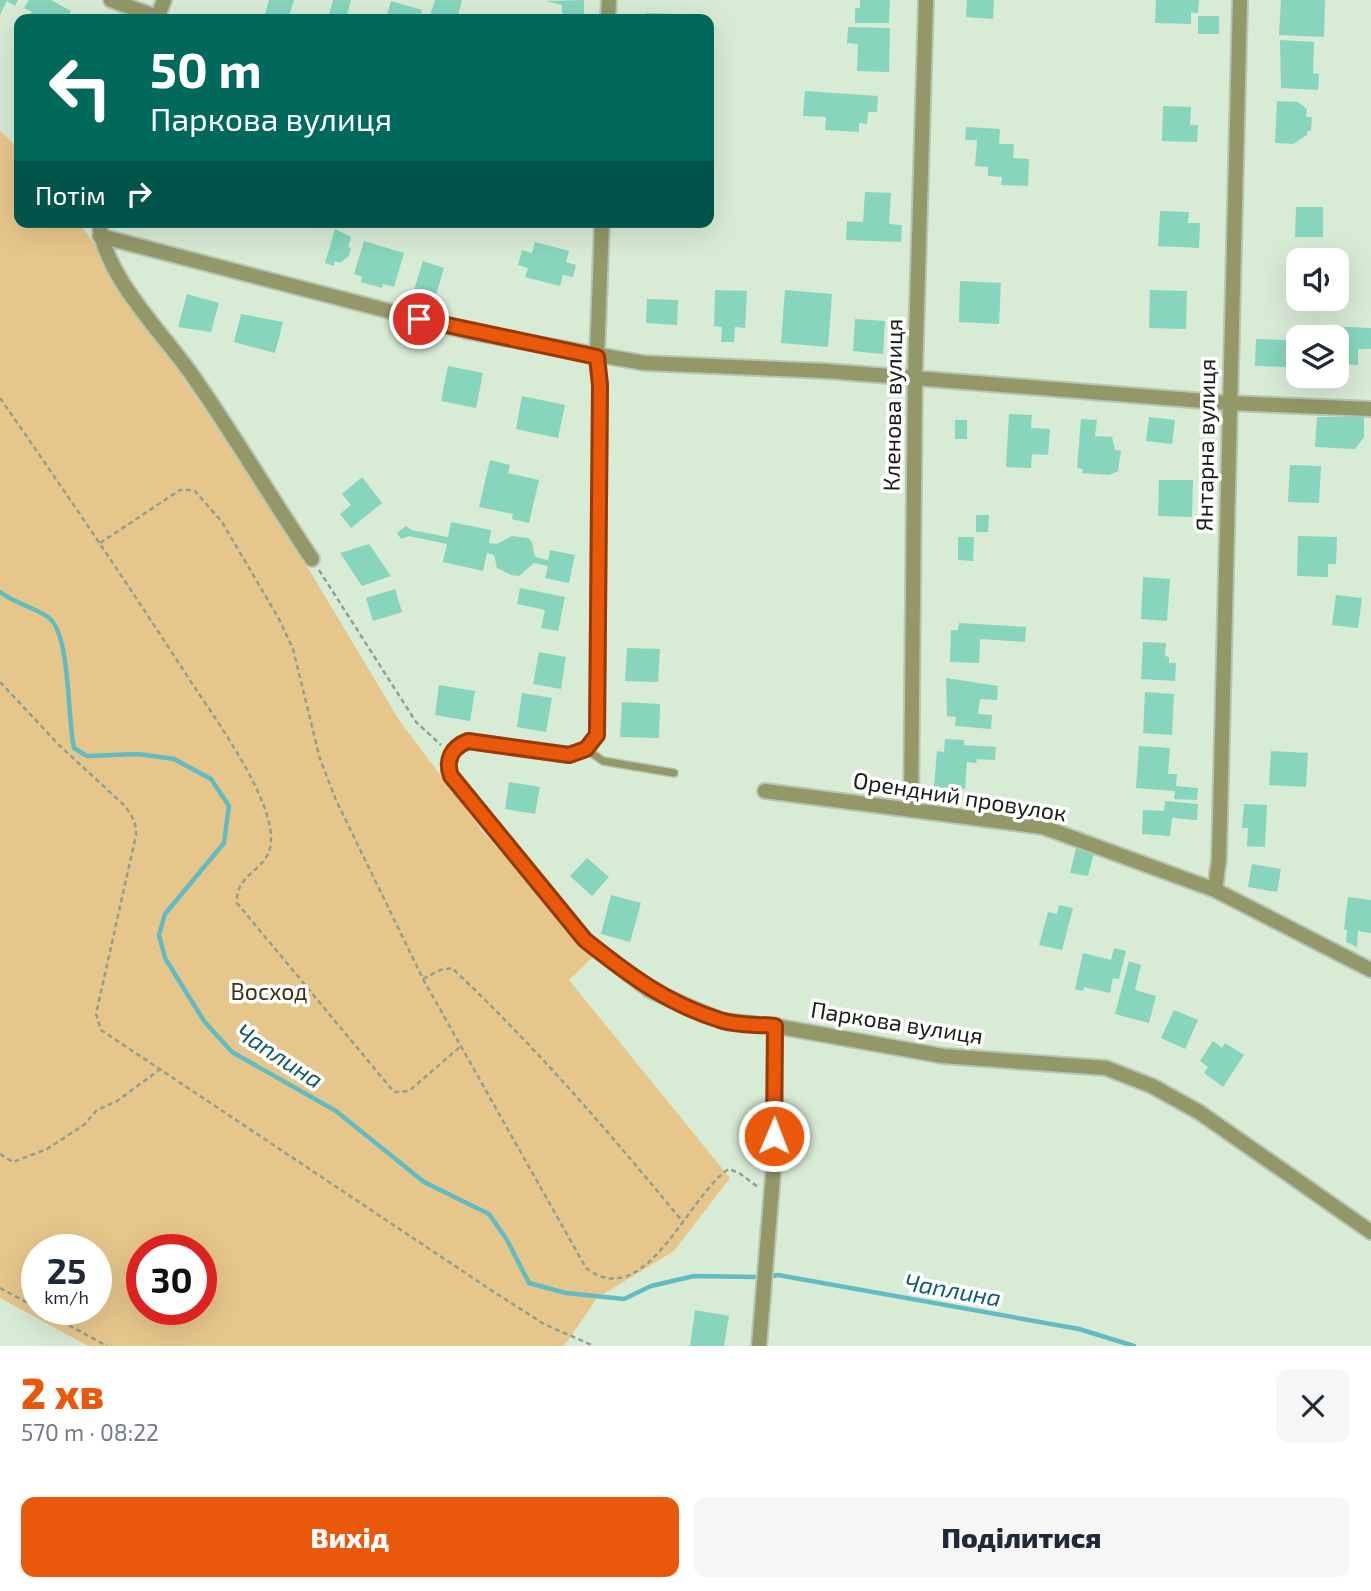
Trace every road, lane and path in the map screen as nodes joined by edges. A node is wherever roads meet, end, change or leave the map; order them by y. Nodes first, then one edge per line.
1 (111, 0) edge
2 (926, 0) edge
3 (1240, 0) edge
4 (146, 14) edge
5 (602, 228) edge
6 (99, 229) edge
7 (597, 357) junction
8 (915, 376) junction
9 (0, 398) edge
10 (1229, 403) junction
11 (1371, 409) edge
12 (100, 543) junction
13 (312, 558) joint
14 (0, 682) edge
15 (586, 749) junction
16 (451, 754) junction
17 (674, 773) dead end
18 (765, 791) dead end
19 (911, 810) junction
20 (1215, 890) junction
21 (1371, 970) edge
22 (423, 979) junction
23 (775, 1026) junction
24 (461, 1046) junction
25 (159, 1070) junction
26 (0, 1154) edge
27 (772, 1197) junction
28 (682, 1221) junction
29 (1371, 1232) edge
30 (0, 1288) edge
31 (21, 1299) edge
32 (69, 1325) edge
33 (107, 1346) edge
34 (591, 1346) edge
35 (759, 1346) edge

1 - 4 street
2 - 8 street, Кленова вулиця
3 - 10 street, Янтарна вулиця
5 - 7 street
6 - 7 street
6 - 13 street
7 - 8 street
7 - 15 street
8 - 10 street
8 - 19 street, Кленова вулиця
9 - 12 path
10 - 11 street
10 - 20 street, Янтарна вулиця
12 - 22 path
12 - 24 path
13 - 16 path
14 - 25 path
15 - 16 street
15 - 17 lane
16 - 23 street, Паркова вулиця
18 - 19 street, Орендний провулок
19 - 20 street, Орендний провулок
20 - 21 street, Орендний провулок
22 - 24 path
22 - 28 path
23 - 27 street
23 - 29 street, Паркова вулиця
24 - 28 path
25 - 26 path
25 - 34 path
27 - 28 path
27 - 35 street
30 - 31 path
32 - 33 path

